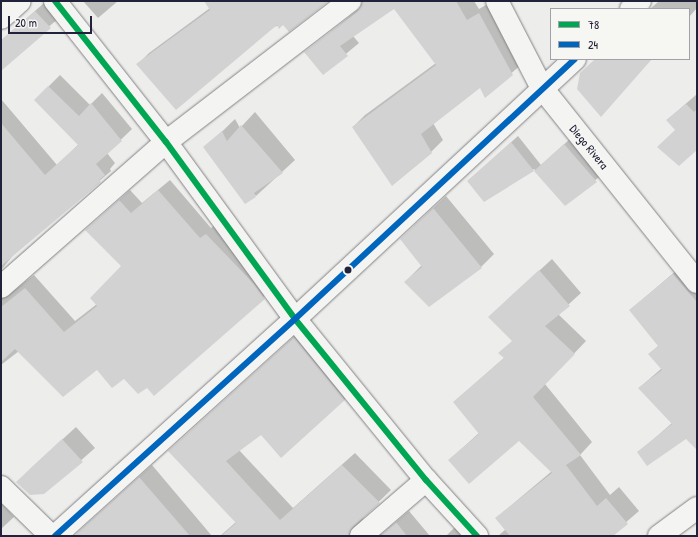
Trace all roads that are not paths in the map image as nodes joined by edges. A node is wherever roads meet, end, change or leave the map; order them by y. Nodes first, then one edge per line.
1 (20, 1) edge
2 (55, 1) edge
3 (350, 1) edge
4 (497, 1) edge
5 (640, 1) edge
6 (632, 8) edge
7 (1, 18) edge
8 (574, 60) edge
9 (542, 88) junction
10 (166, 142) junction
11 (697, 282) edge
12 (1, 287) edge
13 (295, 319) junction
14 (426, 480) junction
15 (1, 487) edge
16 (697, 508) edge
17 (51, 536) edge
18 (55, 536) edge
19 (361, 536) edge
20 (477, 536) edge
21 (659, 536) edge

1 - 7 street
2 - 10 street
3 - 10 street
4 - 9 street, Diego Rivera
5 - 6 street
8 - 9 street
9 - 11 street, Diego Rivera
9 - 13 street
10 - 12 street
10 - 13 street
13 - 14 street
13 - 18 street
14 - 19 street
14 - 20 street
15 - 17 street
16 - 21 street

